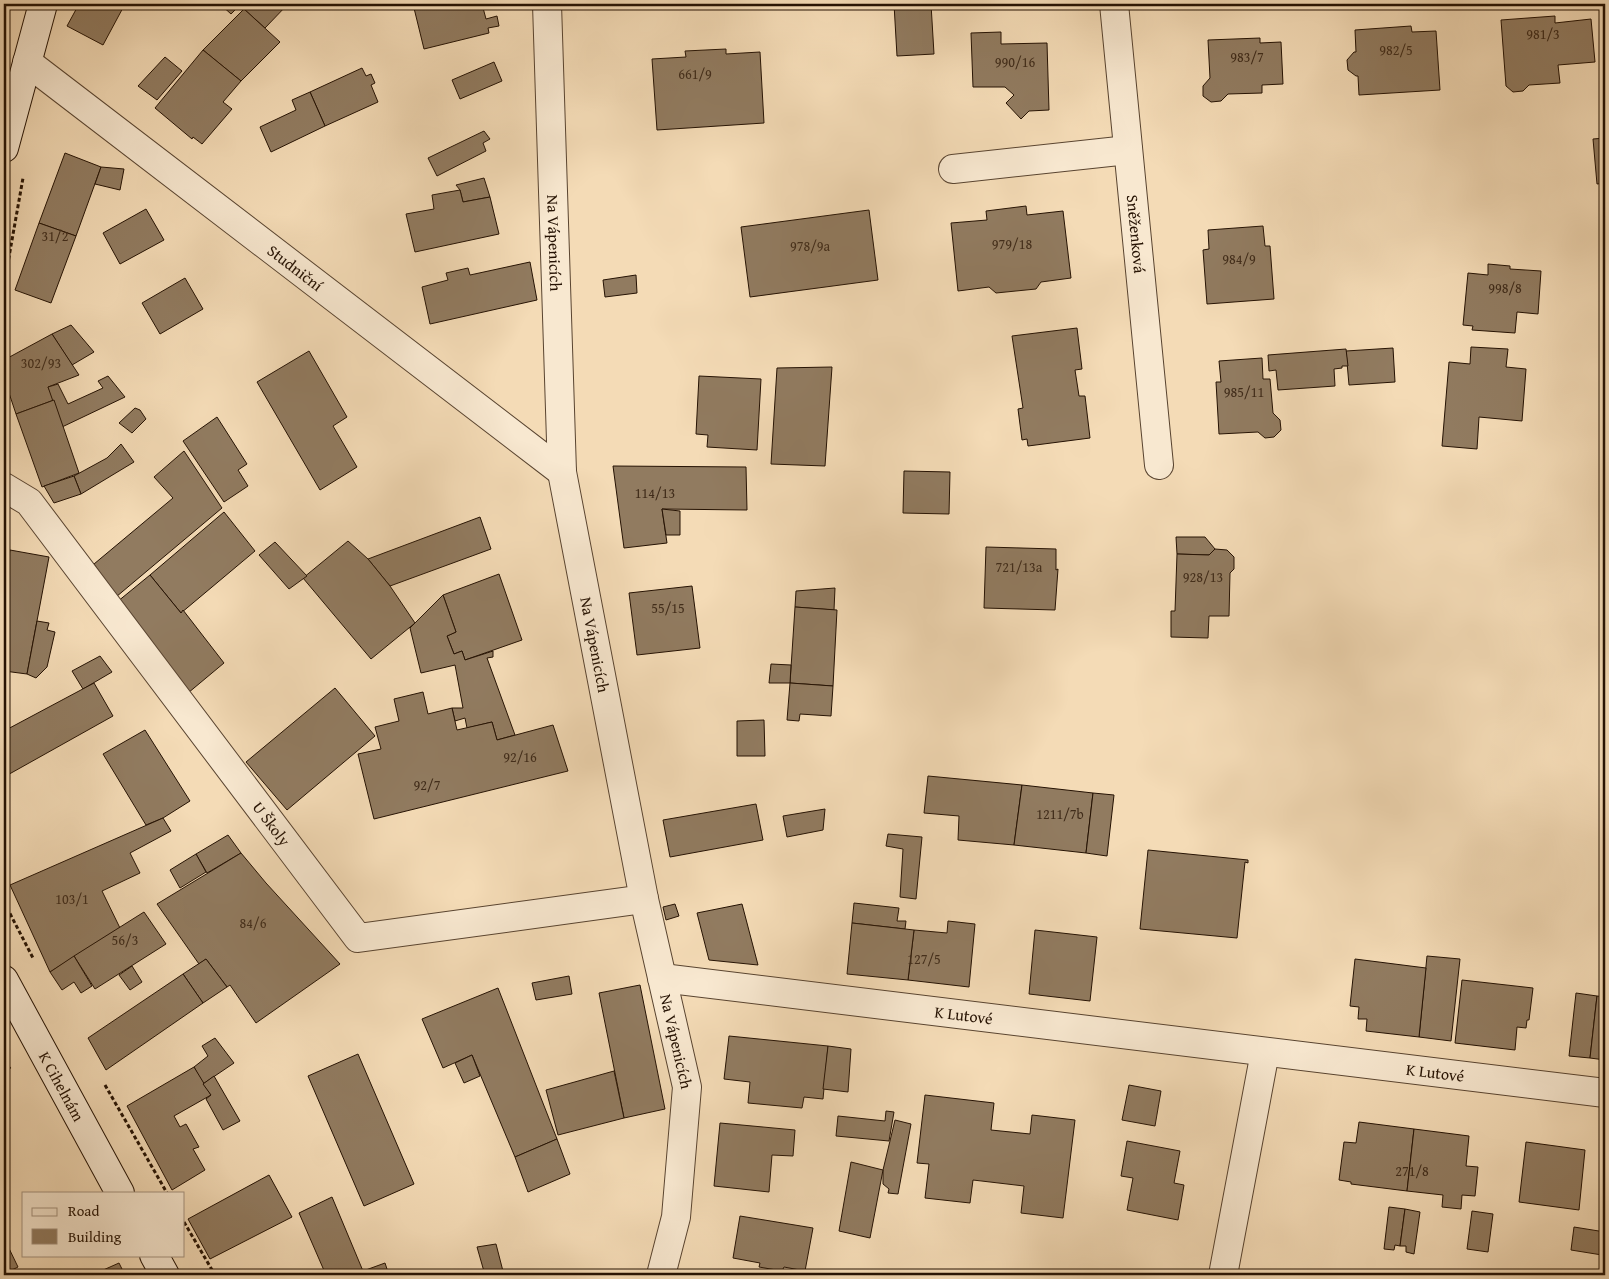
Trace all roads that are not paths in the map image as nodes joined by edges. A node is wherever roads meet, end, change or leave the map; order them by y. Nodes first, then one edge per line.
1 (43, 4) edge
2 (547, 4) edge
3 (1114, 4) edge
4 (27, 62) junction
5 (4, 148) edge
6 (1128, 150) junction
7 (953, 169) dead end
8 (1159, 465) dead end
9 (562, 472) junction
10 (4, 487) edge
11 (644, 898) junction
12 (662, 978) junction
13 (4, 980) edge
14 (1265, 1052) junction
15 (1605, 1093) edge
16 (119, 1192) edge
17 (155, 1256) edge
18 (165, 1275) edge
19 (661, 1275) edge
20 (1223, 1275) edge

1 - 4 street
2 - 9 street, Na Vápenicích
3 - 6 street, Sněženková
4 - 5 street
4 - 9 street, Studniční
6 - 7 street
6 - 8 street, Sněženková
9 - 11 street, Na Vápenicích
10 - 11 street, U Školy
11 - 12 street, Na Vápenicích
12 - 14 street, K Lutové
12 - 19 street, Na Vápenicích
13 - 16 street, K Cihelnám
14 - 15 street, K Lutové
14 - 20 street
17 - 18 street

